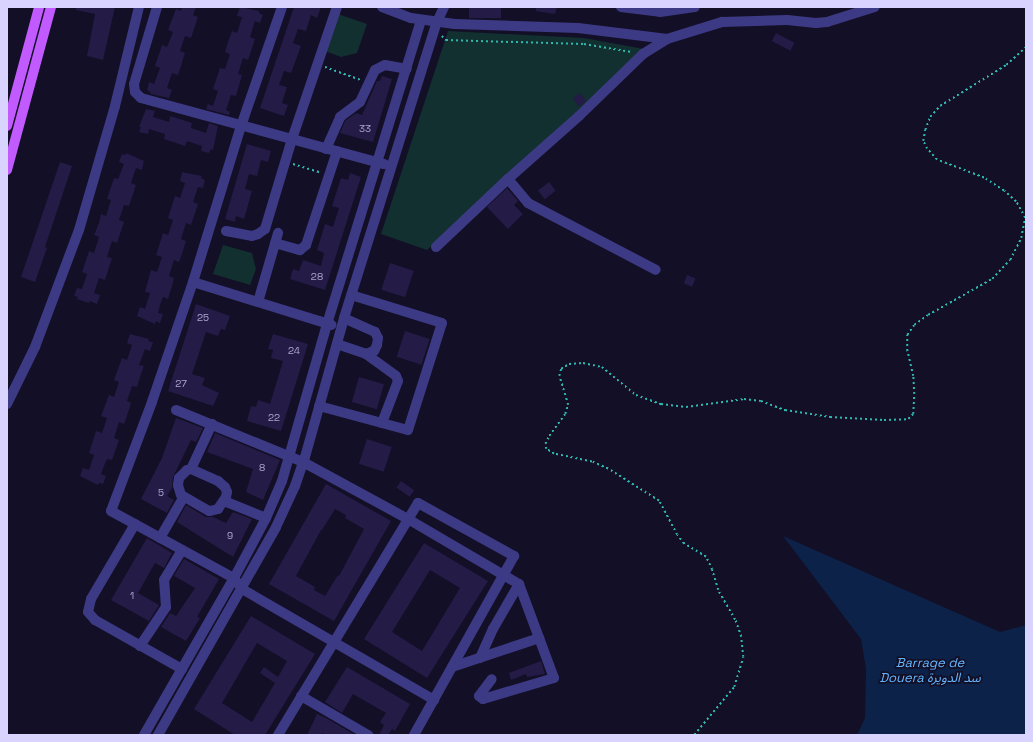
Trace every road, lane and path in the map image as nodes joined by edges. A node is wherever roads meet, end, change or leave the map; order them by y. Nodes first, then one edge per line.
1 (39, 7) edge
2 (52, 7) edge
3 (139, 7) edge
4 (158, 7) edge
5 (282, 7) edge
6 (337, 7) edge
7 (382, 7) edge
8 (444, 7) edge
9 (621, 7) edge
10 (695, 7) edge
11 (874, 7) edge
12 (656, 10) edge
13 (421, 20) junction
14 (437, 25) junction
15 (667, 39) junction
16 (1026, 47) edge
17 (643, 54) junction
18 (318, 64) junction
19 (407, 69) junction
20 (369, 82) junction
21 (7, 126) edge
22 (241, 126) junction
23 (292, 139) junction
24 (326, 149) junction
25 (337, 151) junction
26 (378, 162) junction
27 (291, 163) dead end
28 (392, 167) junction
29 (7, 170) edge
30 (316, 171) dead end
31 (508, 179) junction
32 (226, 230) dead end
33 (278, 233) dead end
34 (275, 243) junction
35 (436, 246) dead end
36 (656, 270) dead end
37 (193, 282) junction
38 (351, 295) junction
39 (258, 302) junction
40 (343, 323) junction
41 (327, 324) junction
42 (337, 344) junction
43 (366, 354) junction
44 (7, 404) edge
45 (319, 406) junction
46 (176, 410) dead end
47 (382, 423) junction
48 (212, 424) junction
49 (291, 456) junction
50 (303, 462) junction
51 (191, 469) junction
52 (183, 498) junction
53 (224, 501) junction
54 (266, 518) junction
55 (408, 519) junction
56 (135, 524) junction
57 (160, 538) junction
58 (182, 550) junction
59 (503, 576) junction
60 (234, 578) junction
61 (519, 584) junction
62 (242, 589) junction
63 (539, 638) junction
64 (334, 642) junction
65 (140, 646) junction
66 (480, 658) junction
67 (452, 667) junction
68 (182, 669) junction
69 (492, 679) dead end
70 (301, 696) junction
71 (434, 700) junction
72 (144, 735) edge
73 (158, 735) edge
74 (278, 735) edge
75 (368, 735) edge
76 (414, 735) edge
77 (694, 735) edge

1 - 21 main road
2 - 29 main road
3 - 44 street
4 - 22 street
5 - 22 street
6 - 18 street
7 - 13 street
8 - 14 street
9 - 12 street
10 - 12 street
11 - 15 street
13 - 14 street
13 - 19 street
14 - 15 street
14 - 17 path
14 - 28 street
15 - 17 street
16 - 77 path
17 - 31 street
18 - 20 path
18 - 23 street
19 - 20 street
19 - 26 street
20 - 24 street
22 - 23 street
22 - 37 street
23 - 24 street
23 - 32 street
24 - 25 street
25 - 26 street
25 - 34 street
26 - 28 street
26 - 41 street
27 - 30 path
28 - 38 street
31 - 35 street
31 - 36 street
33 - 34 street
34 - 39 street
37 - 39 street
37 - 56 street
38 - 40 street
38 - 47 street
39 - 41 street
40 - 41 street
40 - 42 street
40 - 43 street
41 - 49 street
42 - 43 street
42 - 45 street
43 - 47 street
45 - 47 street
45 - 50 street
46 - 48 street
48 - 49 street
48 - 51 street
49 - 50 street
49 - 54 street
50 - 55 street
50 - 62 street
51 - 52 street
51 - 53 street
52 - 53 street
52 - 57 street
53 - 54 street
54 - 60 street
55 - 59 street
55 - 59 street
55 - 64 street
56 - 57 street
56 - 65 street
57 - 58 street
58 - 60 street
58 - 65 street
59 - 61 street
59 - 67 street
60 - 62 street
60 - 68 street
61 - 63 street
61 - 66 street
62 - 64 street
62 - 73 street
63 - 66 street
63 - 69 street
64 - 70 street
64 - 71 street
65 - 68 street
66 - 67 street
67 - 71 street
68 - 72 street
70 - 74 street
70 - 75 street
71 - 76 street

